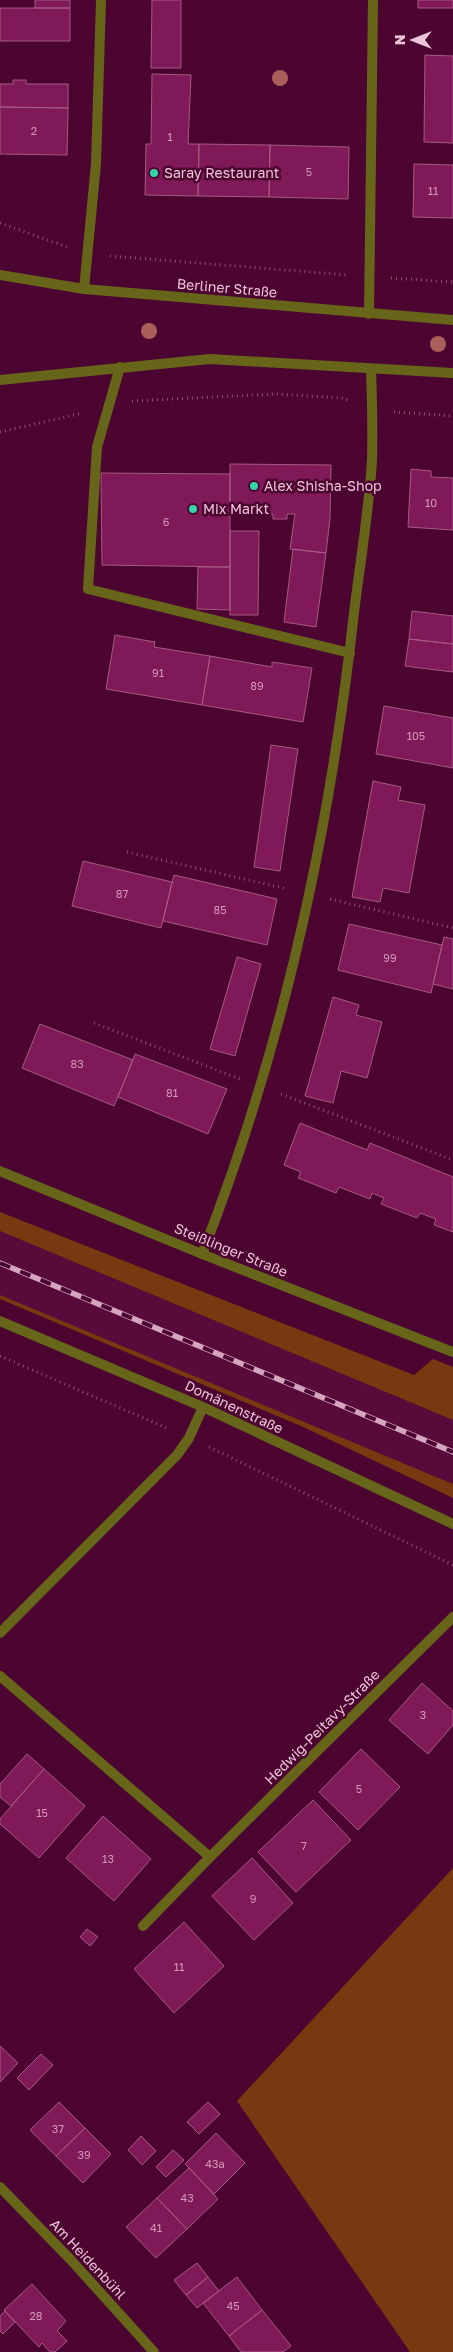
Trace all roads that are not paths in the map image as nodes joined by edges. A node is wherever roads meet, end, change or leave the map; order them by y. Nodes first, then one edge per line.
1 (101, 0) edge
2 (373, 0) edge
3 (0, 275) edge
4 (84, 289) junction
5 (369, 314) junction
6 (453, 320) edge
7 (120, 367) junction
8 (371, 369) junction
9 (453, 373) edge
10 (0, 380) edge
11 (350, 654) junction
12 (0, 1171) edge
13 (202, 1254) junction
14 (0, 1321) edge
15 (453, 1352) edge
16 (203, 1407) junction
17 (453, 1524) edge
18 (453, 1617) edge
19 (0, 1633) edge
20 (0, 1676) edge
21 (210, 1857) junction
22 (144, 1926) dead end
23 (0, 2186) edge
24 (154, 2352) edge

1 - 4 street
2 - 5 street
3 - 4 street, Berliner Straße
4 - 5 street, Berliner Straße
5 - 6 street, Berliner Straße
7 - 8 street
7 - 10 street
7 - 11 street
8 - 9 street
8 - 11 street
11 - 13 street
12 - 13 street, Steißlinger Straße
13 - 15 street, Steißlinger Straße
14 - 16 street, Domänenstraße
16 - 17 street, Domänenstraße
16 - 19 street
18 - 21 street, Hedwig-Peitavy-Straße
20 - 21 street
21 - 22 street, Hedwig-Peitavy-Straße
23 - 24 street, Am Heidenbühl

